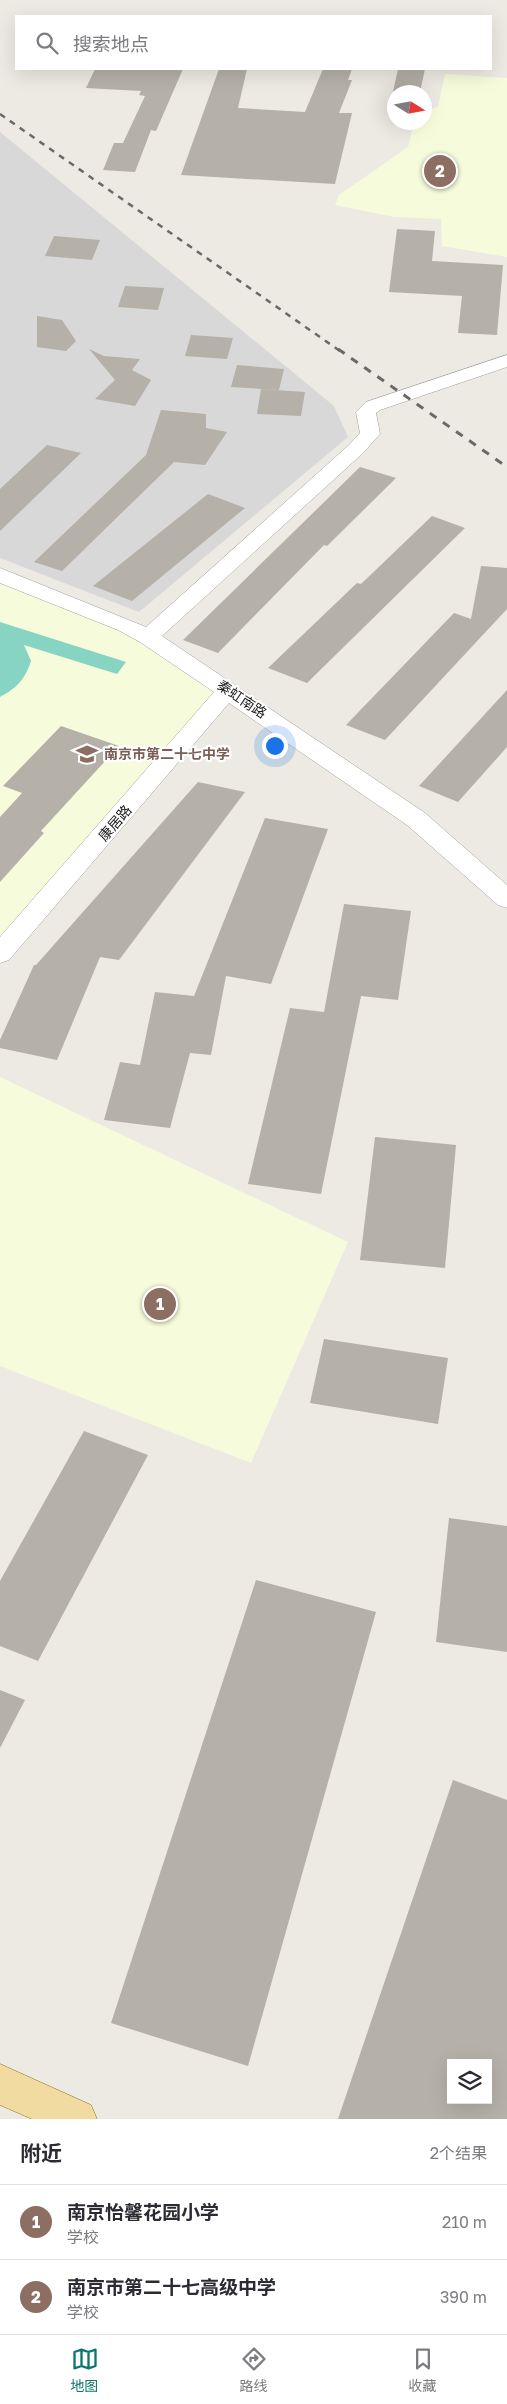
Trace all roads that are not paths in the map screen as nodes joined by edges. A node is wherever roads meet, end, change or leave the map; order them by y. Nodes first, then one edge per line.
1 (507, 361) edge
2 (0, 575) edge
3 (148, 637) junction
4 (228, 690) junction
5 (507, 900) edge
6 (0, 954) edge
7 (0, 2084) edge
8 (77, 2119) edge

1 - 3 street
2 - 3 street, 秦虹南路
3 - 4 street, 秦虹南路
4 - 5 street, 秦虹南路
4 - 6 street, 康居路
7 - 8 main road

